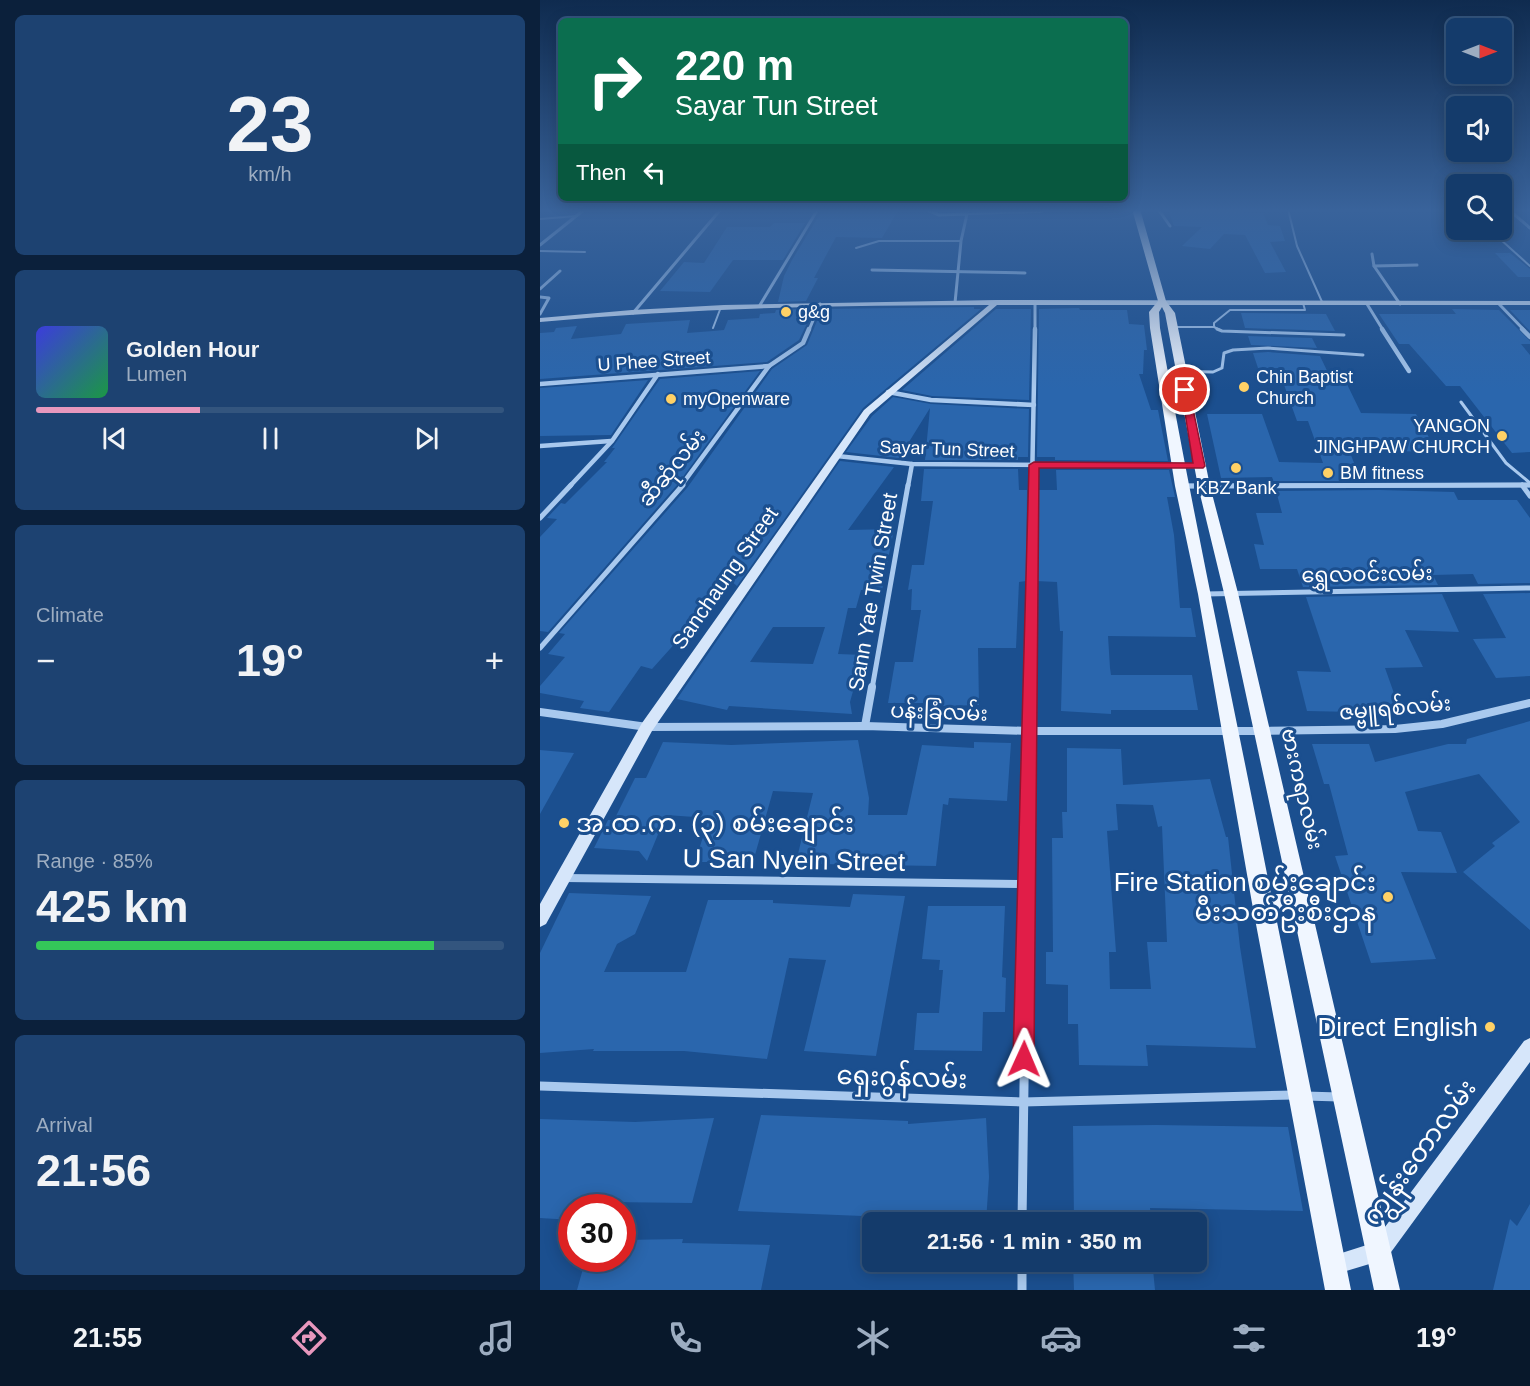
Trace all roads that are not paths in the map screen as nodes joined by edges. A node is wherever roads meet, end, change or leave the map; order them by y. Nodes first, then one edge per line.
1 (670, 269) edge
2 (782, 269) edge
3 (1153, 269) edge
4 (1307, 269) edge
5 (1376, 269) edge
6 (872, 270) dead end
7 (958, 270) junction
8 (560, 271) dead end
9 (1025, 273) dead end
10 (542, 284) edge
11 (540, 289) edge
12 (540, 297) edge
13 (1162, 301) junction
14 (996, 302) junction
15 (1035, 302) junction
16 (955, 303) junction
17 (1530, 303) edge
18 (820, 304) junction
19 (1323, 304) junction
20 (1367, 304) junction
21 (1400, 304) junction
22 (1499, 304) junction
23 (760, 305) junction
24 (721, 308) junction
25 (1305, 309) junction
26 (633, 313) junction
27 (540, 314) edge
28 (540, 320) edge
29 (1172, 327) junction
30 (1214, 327) junction
31 (713, 328) dead end
32 (1344, 335) dead end
33 (1530, 337) edge
34 (1363, 355) dead end
35 (769, 366) junction
36 (1164, 371) junction
37 (1181, 371) junction
38 (1410, 371) dead end
39 (658, 374) junction
40 (540, 384) edge
41 (888, 392) junction
42 (1461, 402) dead end
43 (1034, 405) junction
44 (612, 441) junction
45 (540, 446) edge
46 (837, 456) junction
47 (912, 464) junction
48 (1034, 465) junction
49 (1178, 466) junction
50 (1199, 466) junction
51 (1530, 484) edge
52 (1522, 485) junction
53 (1181, 486) junction
54 (1203, 486) junction
55 (1530, 496) edge
56 (540, 518) edge
57 (1530, 588) edge
58 (1231, 593) junction
59 (1205, 594) junction
60 (540, 648) edge
61 (1530, 703) edge
62 (540, 712) edge
63 (866, 726) junction
64 (647, 727) junction
65 (1029, 731) junction
66 (1229, 731) junction
67 (1261, 731) junction
68 (561, 878) junction
69 (1026, 884) junction
70 (1262, 903) junction
71 (1300, 903) junction
72 (540, 919) edge
73 (1530, 1047) edge
74 (540, 1086) edge
75 (1299, 1095) junction
76 (1343, 1097) junction
77 (1023, 1102) junction
78 (1022, 1212) edge
79 (1379, 1252) junction
80 (1333, 1264) junction
81 (1022, 1272) edge
82 (1022, 1290) edge
83 (1338, 1290) edge
84 (1387, 1290) edge

1 - 26 street
2 - 23 street
3 - 13 main road, ဗားကရာလမ်း
4 - 19 lane
5 - 21 street
6 - 7 street
7 - 9 street
7 - 16 street
8 - 10 street
10 - 11 street
12 - 27 street
13 - 15 main road
13 - 25 main road
13 - 29 main road, ဗားကရာလမ်း
13 - 36 main road, ဗားကရာလမ်း
14 - 15 main road
14 - 16 main road
14 - 41 main road, Sanchaung Street
15 - 43 street
16 - 18 main road
17 - 22 main road
18 - 23 main road
18 - 35 street, ဆီဆုံလမ်း
19 - 20 main road
19 - 25 main road
20 - 21 main road
20 - 38 street
21 - 22 main road
22 - 33 street
23 - 24 main road
24 - 26 main road
24 - 31 lane
25 - 30 lane
26 - 28 main road
29 - 30 lane
29 - 37 main road, ဗားကရာလမ်း
30 - 32 lane
34 - 37 lane
35 - 39 street, U Phee Street
35 - 60 street, ဆီဆုံလမ်း
36 - 37 lane
36 - 49 main road, ဗားကရာလမ်း
37 - 50 main road, ဗားကရာလမ်း
39 - 40 street, U Phee Street
39 - 44 street
41 - 43 street
41 - 46 main road, Sanchaung Street
42 - 51 lane
43 - 48 street
44 - 45 street
44 - 56 street
46 - 47 street, Sayar Tun Street
46 - 64 main road, Sanchaung Street
47 - 48 street, Sayar Tun Street
47 - 63 street, Sann Yae Twin Street
48 - 49 street, Sayar Tun Street
48 - 65 street
49 - 50 street, Sayar Tun Street
49 - 53 main road, ဗားကရာလမ်း
50 - 54 main road, ဗားကရာလမ်း
51 - 52 street
52 - 54 street
52 - 55 street
53 - 54 street
53 - 59 main road, ဗားကရာလမ်း
54 - 58 main road, ဗားကရာလမ်း
57 - 58 street, ရွှေလဝင်းလမ်း
58 - 59 street, ရွှေလဝင်းလမ်း
58 - 67 main road, ဗားကရာလမ်း
59 - 66 main road, ဗားကရာလမ်း
61 - 67 street, ဇမ္ဗူရစ်လမ်း
62 - 64 street, ပန်းခြံလမ်း
63 - 64 street, ပန်းခြံလမ်း
63 - 65 street, ပန်းခြံလမ်း
64 - 68 main road, Sanchaung Street
65 - 66 street, ပန်းခြံလမ်း
65 - 69 street
66 - 67 street, ဇမ္ဗူရစ်လမ်း
66 - 70 main road, ဗားကရာလမ်း
67 - 71 main road, ဗားကရာလမ်း
68 - 69 street, U San Nyein Street
68 - 72 main road, Sanchaung Street
69 - 77 street
70 - 71 main road
70 - 75 main road, ဗားကရာလမ်း
71 - 76 main road, ဗားကရာလမ်း
73 - 79 main road, ကျွန်းတောလမ်း
74 - 77 street, ရှေးဂွန်လမ်း
75 - 76 street, ရှေးဂွန်လမ်း
75 - 77 street, ရှေးဂွန်လမ်း
75 - 80 main road, ဗားကရာလမ်း
76 - 79 main road, ဗားကရာလမ်း
77 - 78 street
79 - 80 main road, ကျွန်းတောလမ်း
79 - 84 main road, ဗားကရာလမ်း
80 - 83 main road, ဗားကရာလမ်း
81 - 82 street

